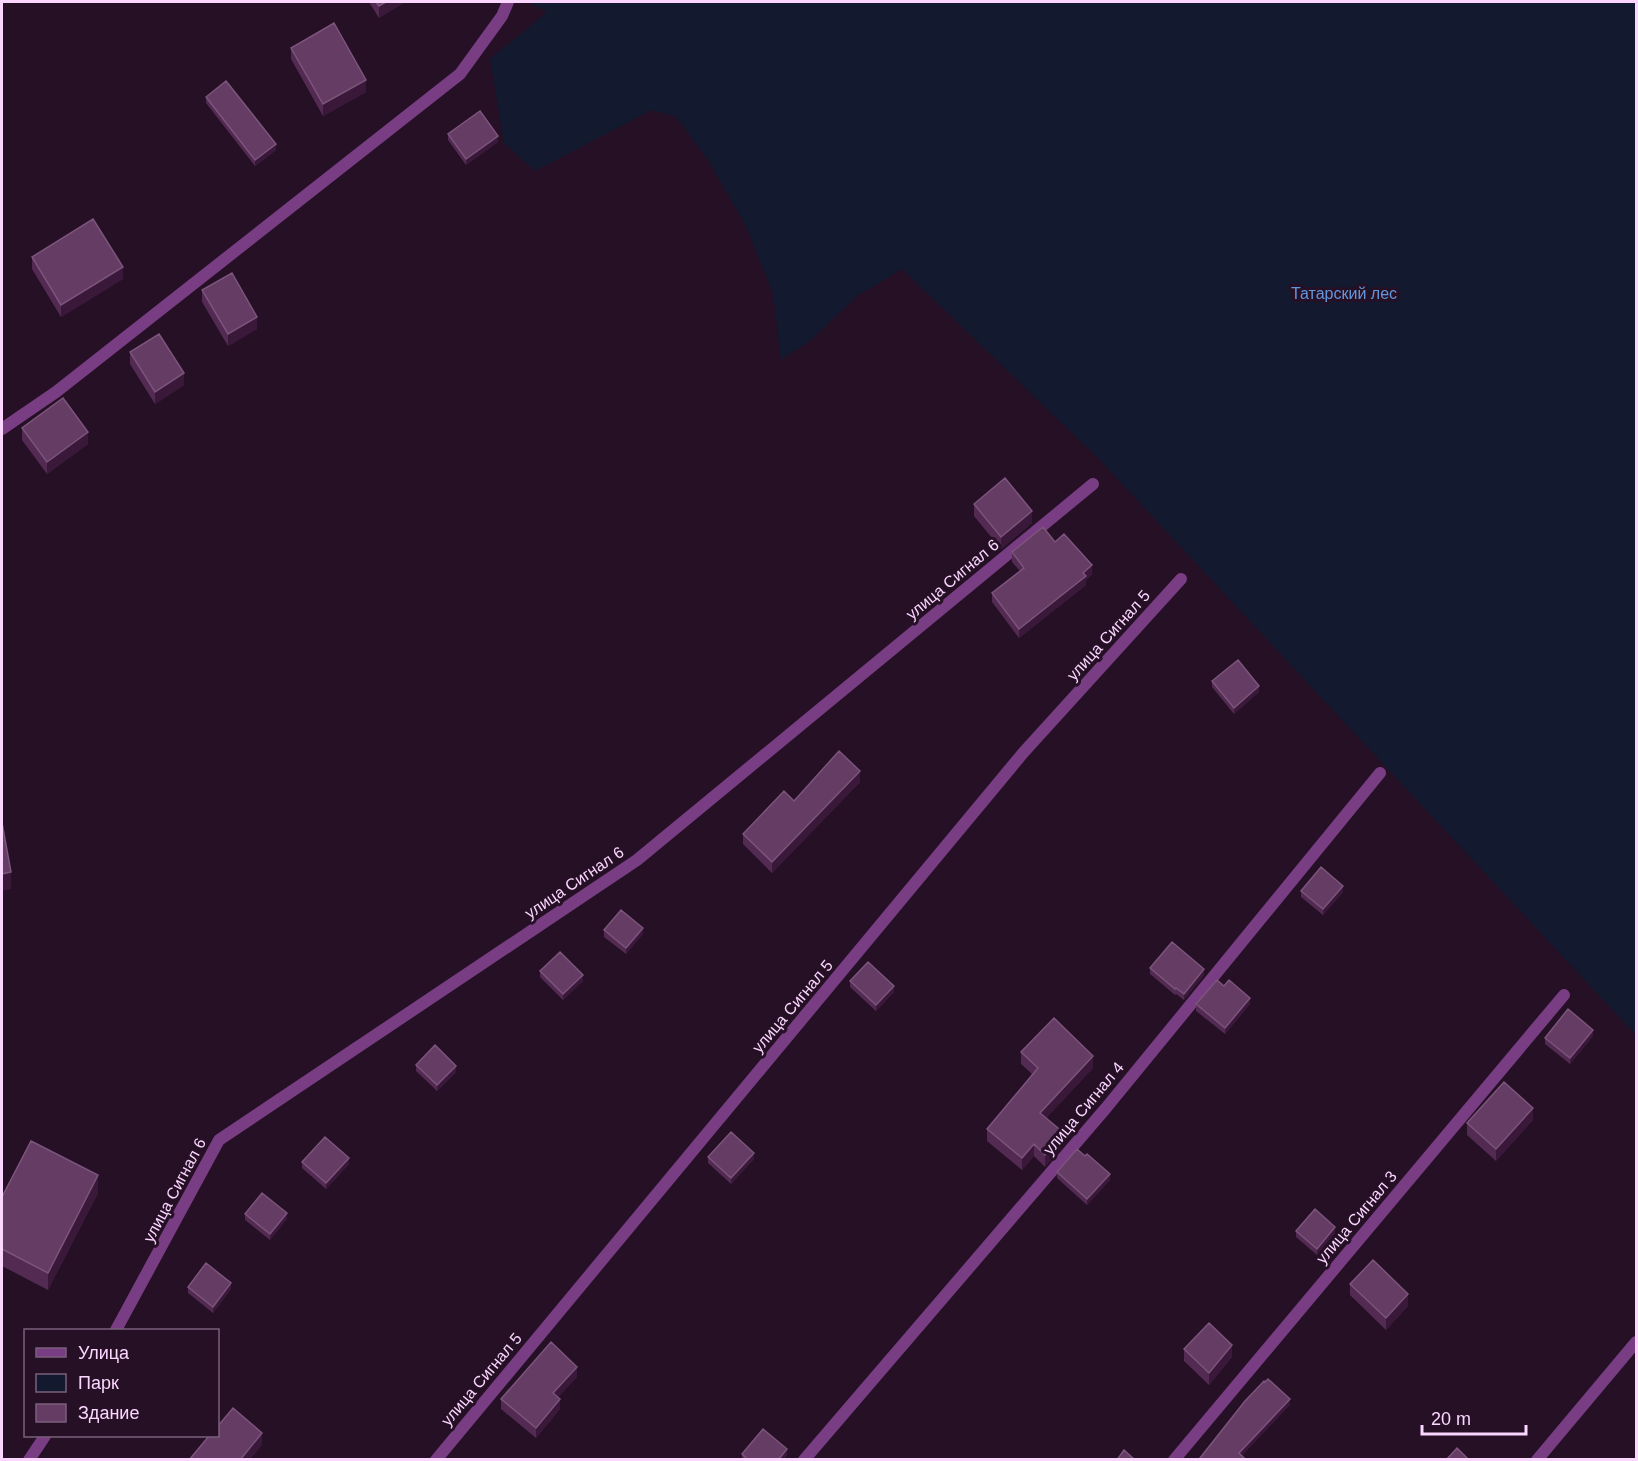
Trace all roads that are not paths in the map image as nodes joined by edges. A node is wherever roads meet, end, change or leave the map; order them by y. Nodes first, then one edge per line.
1 (508, 2) edge
2 (2, 429) edge
3 (1093, 484) dead end
4 (1181, 579) dead end
5 (1380, 773) dead end
6 (1563, 995) dead end
7 (117, 1329) edge
8 (1636, 1342) edge
9 (44, 1437) edge
10 (29, 1460) edge
11 (436, 1460) edge
12 (804, 1460) edge
13 (1173, 1460) edge
14 (1537, 1460) edge

1 - 2 street
3 - 7 street, улица Сигнал 6
4 - 11 street, улица Сигнал 5
5 - 12 street, улица Сигнал 4
6 - 13 street, улица Сигнал 3
8 - 14 street
9 - 10 street

